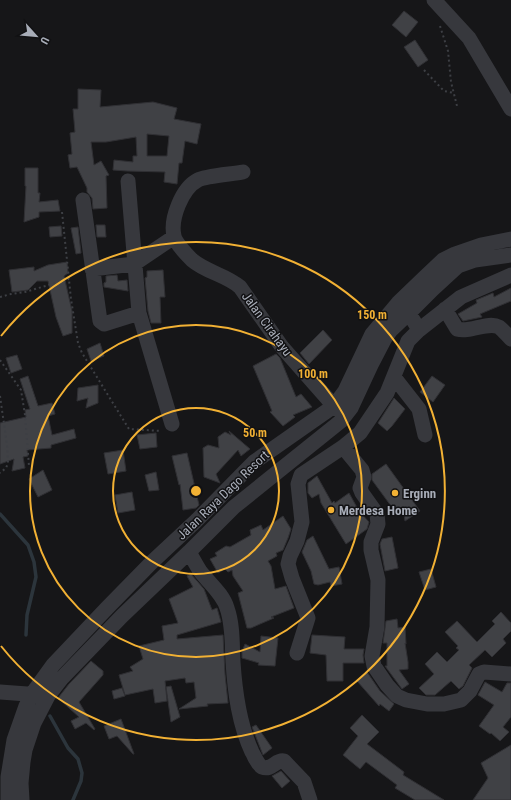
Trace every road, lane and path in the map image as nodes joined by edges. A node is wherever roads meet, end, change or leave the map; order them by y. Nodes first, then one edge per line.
1 (434, 0) edge
2 (447, 13) junction
3 (424, 70) dead end
4 (454, 93) junction
5 (457, 106) dead end
6 (511, 109) edge
7 (243, 172) dead end
8 (128, 181) dead end
9 (83, 200) dead end
10 (62, 212) dead end
11 (174, 237) junction
12 (511, 239) edge
13 (511, 255) edge
14 (134, 264) junction
15 (447, 266) junction
16 (92, 269) junction
17 (511, 275) edge
18 (69, 279) junction
19 (428, 283) junction
20 (0, 297) edge
21 (445, 309) junction
22 (139, 313) junction
23 (409, 313) junction
24 (419, 330) junction
25 (511, 339) edge
26 (0, 360) edge
27 (394, 377) junction
28 (0, 396) edge
29 (334, 406) junction
30 (346, 416) junction
31 (172, 424) joint
32 (425, 435) dead end
33 (343, 447) junction
34 (29, 466) dead end
35 (0, 473) edge
36 (189, 552) junction
37 (297, 653) dead end
38 (511, 674) edge
39 (0, 692) edge
40 (32, 694) junction
41 (48, 696) junction
42 (8, 800) edge
43 (22, 800) edge
44 (310, 800) edge

1 - 2 street
2 - 4 path
2 - 6 street
3 - 4 path
4 - 5 path
7 - 11 street
8 - 14 street
9 - 16 street
10 - 18 path
11 - 14 street
11 - 29 street, Jalan Cirahayu
12 - 15 street, Jalan Raya Dago Resort
13 - 15 street, Jalan Raya Dago Resort
14 - 16 street
14 - 22 street
15 - 19 street, Jalan Raya Dago Resort
16 - 22 street
17 - 21 street
18 - 20 path
18 - 31 path
19 - 23 street, Jalan Raya Dago Resort
19 - 29 street, Jalan Raya Dago Resort
21 - 24 street
21 - 25 street
22 - 31 street
23 - 24 street
23 - 30 street, Jalan Raya Dago Resort
24 - 27 street
26 - 34 path
27 - 32 street
27 - 33 street
28 - 35 path
29 - 30 street, Jalan Cirahayu
29 - 40 street, Jalan Raya Dago Resort
30 - 36 street, Jalan Raya Dago Resort
33 - 37 street
33 - 38 street
36 - 41 street, Jalan Raya Dago Resort
36 - 44 street
39 - 40 street
40 - 41 street
40 - 42 street
41 - 43 street, Jalan Raya Dago Resort

